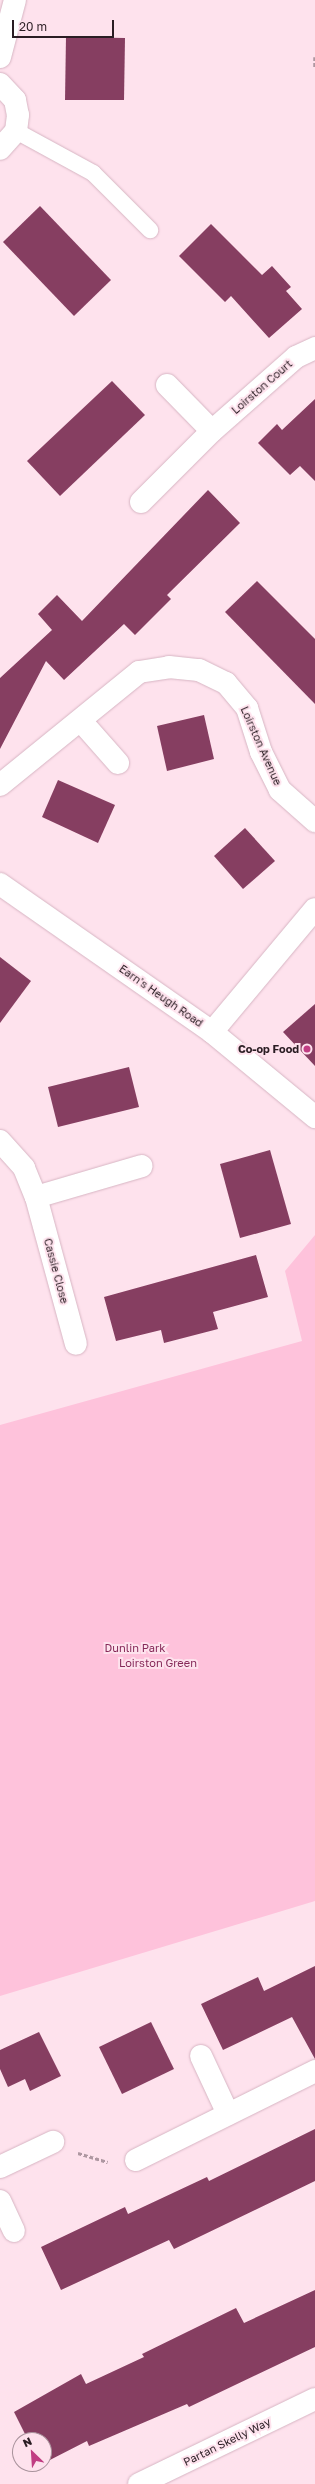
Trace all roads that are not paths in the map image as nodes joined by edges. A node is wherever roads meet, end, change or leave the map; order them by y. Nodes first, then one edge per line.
1 (15, 0) edge
2 (0, 57) edge
3 (0, 84) edge
4 (16, 131) junction
5 (0, 149) edge
6 (150, 230) dead end
7 (315, 348) edge
8 (167, 385) dead end
9 (212, 431) junction
10 (141, 502) dead end
11 (81, 721) junction
12 (118, 763) dead end
13 (0, 785) edge
14 (315, 821) edge
15 (0, 884) edge
16 (313, 917) edge
17 (212, 1032) junction
18 (315, 1117) edge
19 (0, 1141) edge
20 (142, 1166) dead end
21 (36, 1197) junction
22 (76, 1344) dead end
23 (201, 2056) dead end
24 (315, 2071) edge
25 (228, 2114) junction
26 (53, 2142) road end
27 (136, 2160) road end
28 (0, 2167) edge
29 (0, 2201) edge
30 (14, 2231) dead end
31 (315, 2399) edge
32 (139, 2484) edge

1 - 2 street
3 - 4 street
4 - 5 street
4 - 6 lane
7 - 9 street, Loirston Court
8 - 9 street
9 - 10 street, Loirston Court
11 - 12 street
11 - 13 street, Loirston Avenue
11 - 14 street, Loirston Avenue
15 - 17 street, Earn's Heugh Road
16 - 17 street
17 - 18 street, Earn's Heugh Road
19 - 21 street, Cassie Close
20 - 21 street
21 - 22 street, Cassie Close
23 - 25 street
24 - 25 street
25 - 27 street
26 - 28 street
29 - 30 street
31 - 32 street, Partan Skelly Way

